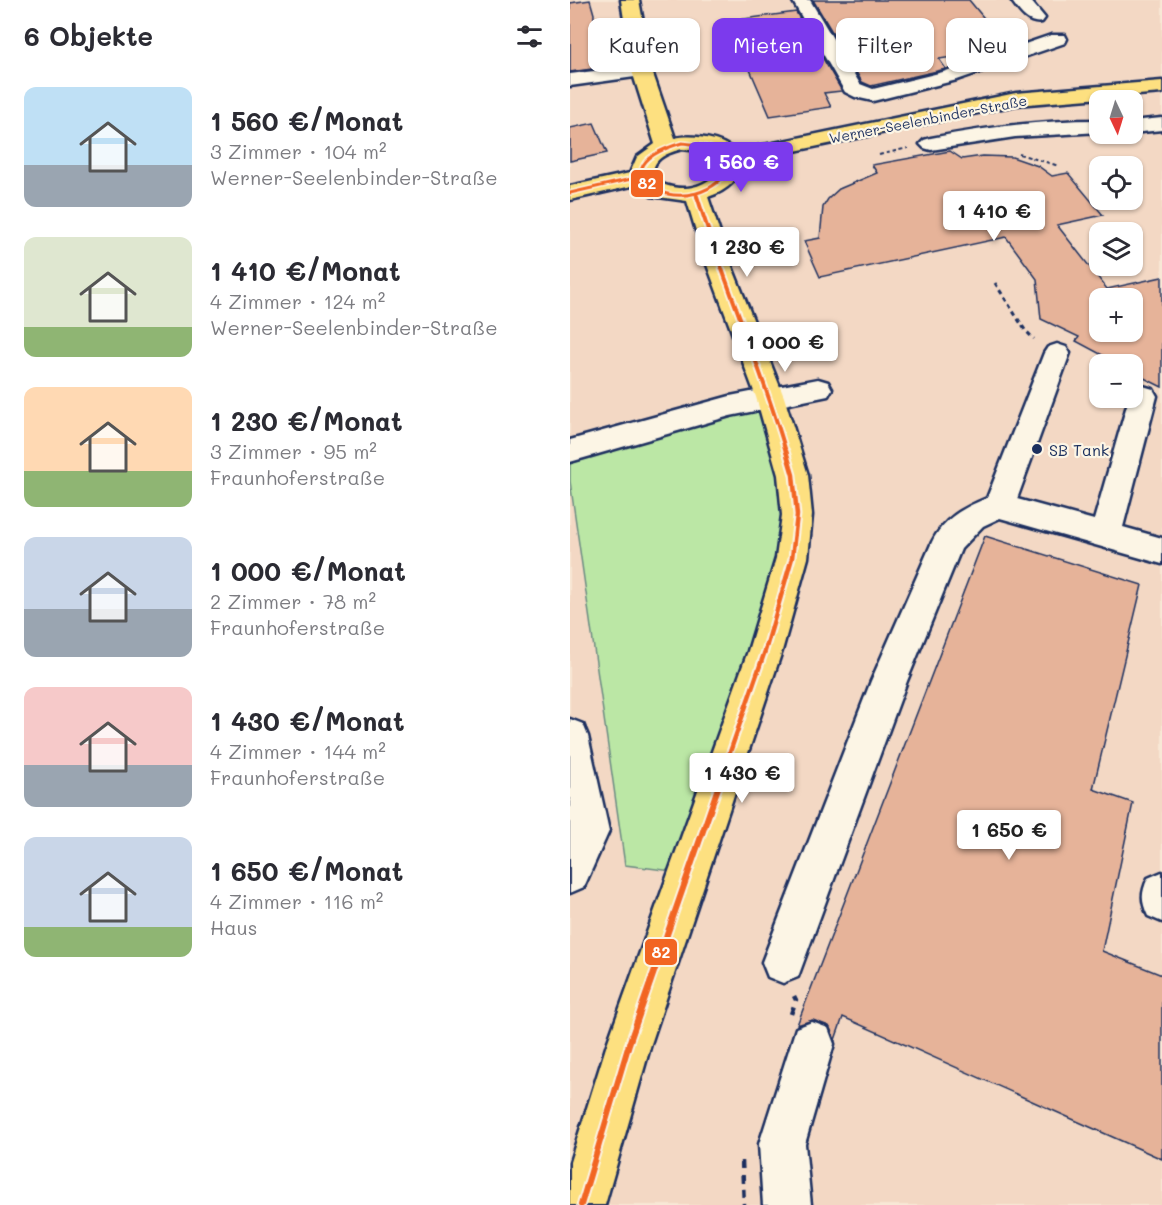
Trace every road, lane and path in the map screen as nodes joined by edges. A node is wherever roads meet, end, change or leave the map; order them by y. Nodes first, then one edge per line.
1 (630, 0) edge
2 (801, 0) edge
3 (1020, 0) edge
4 (633, 18) edge
5 (1036, 18) dead end
6 (1058, 39) dead end
7 (628, 72) edge
8 (643, 72) edge
9 (570, 80) edge
10 (1160, 89) edge
11 (1162, 124) edge
12 (1089, 126) edge
13 (1143, 126) edge
14 (930, 144) dead end
15 (667, 147) junction
16 (731, 158) junction
17 (640, 177) junction
18 (570, 193) edge
19 (696, 194) junction
20 (995, 283) dead end
21 (1047, 347) joint
22 (818, 389) dead end
23 (770, 397) junction
24 (1140, 408) edge
25 (570, 451) edge
26 (999, 506) junction
27 (1104, 535) junction
28 (1162, 551) edge
29 (570, 736) edge
30 (570, 873) edge
31 (1162, 892) edge
32 (1162, 902) edge
33 (783, 962) dead end
34 (812, 1044) dead end
35 (581, 1205) edge
36 (787, 1205) edge

1 - 4 main road
2 - 6 street
3 - 5 street
7 - 9 street
8 - 15 main road
10 - 16 main road, Werner-Seelenbinder-Straße
11 - 13 street
12 - 14 street
15 - 16 main road
15 - 17 main road
16 - 19 main road
17 - 18 main road
17 - 19 main road
19 - 23 main road
20 - 21 path
21 - 26 street
22 - 23 street
23 - 25 street
23 - 35 main road
24 - 27 street
26 - 27 street
26 - 33 street
27 - 28 street
29 - 30 street
31 - 32 street
34 - 36 street

